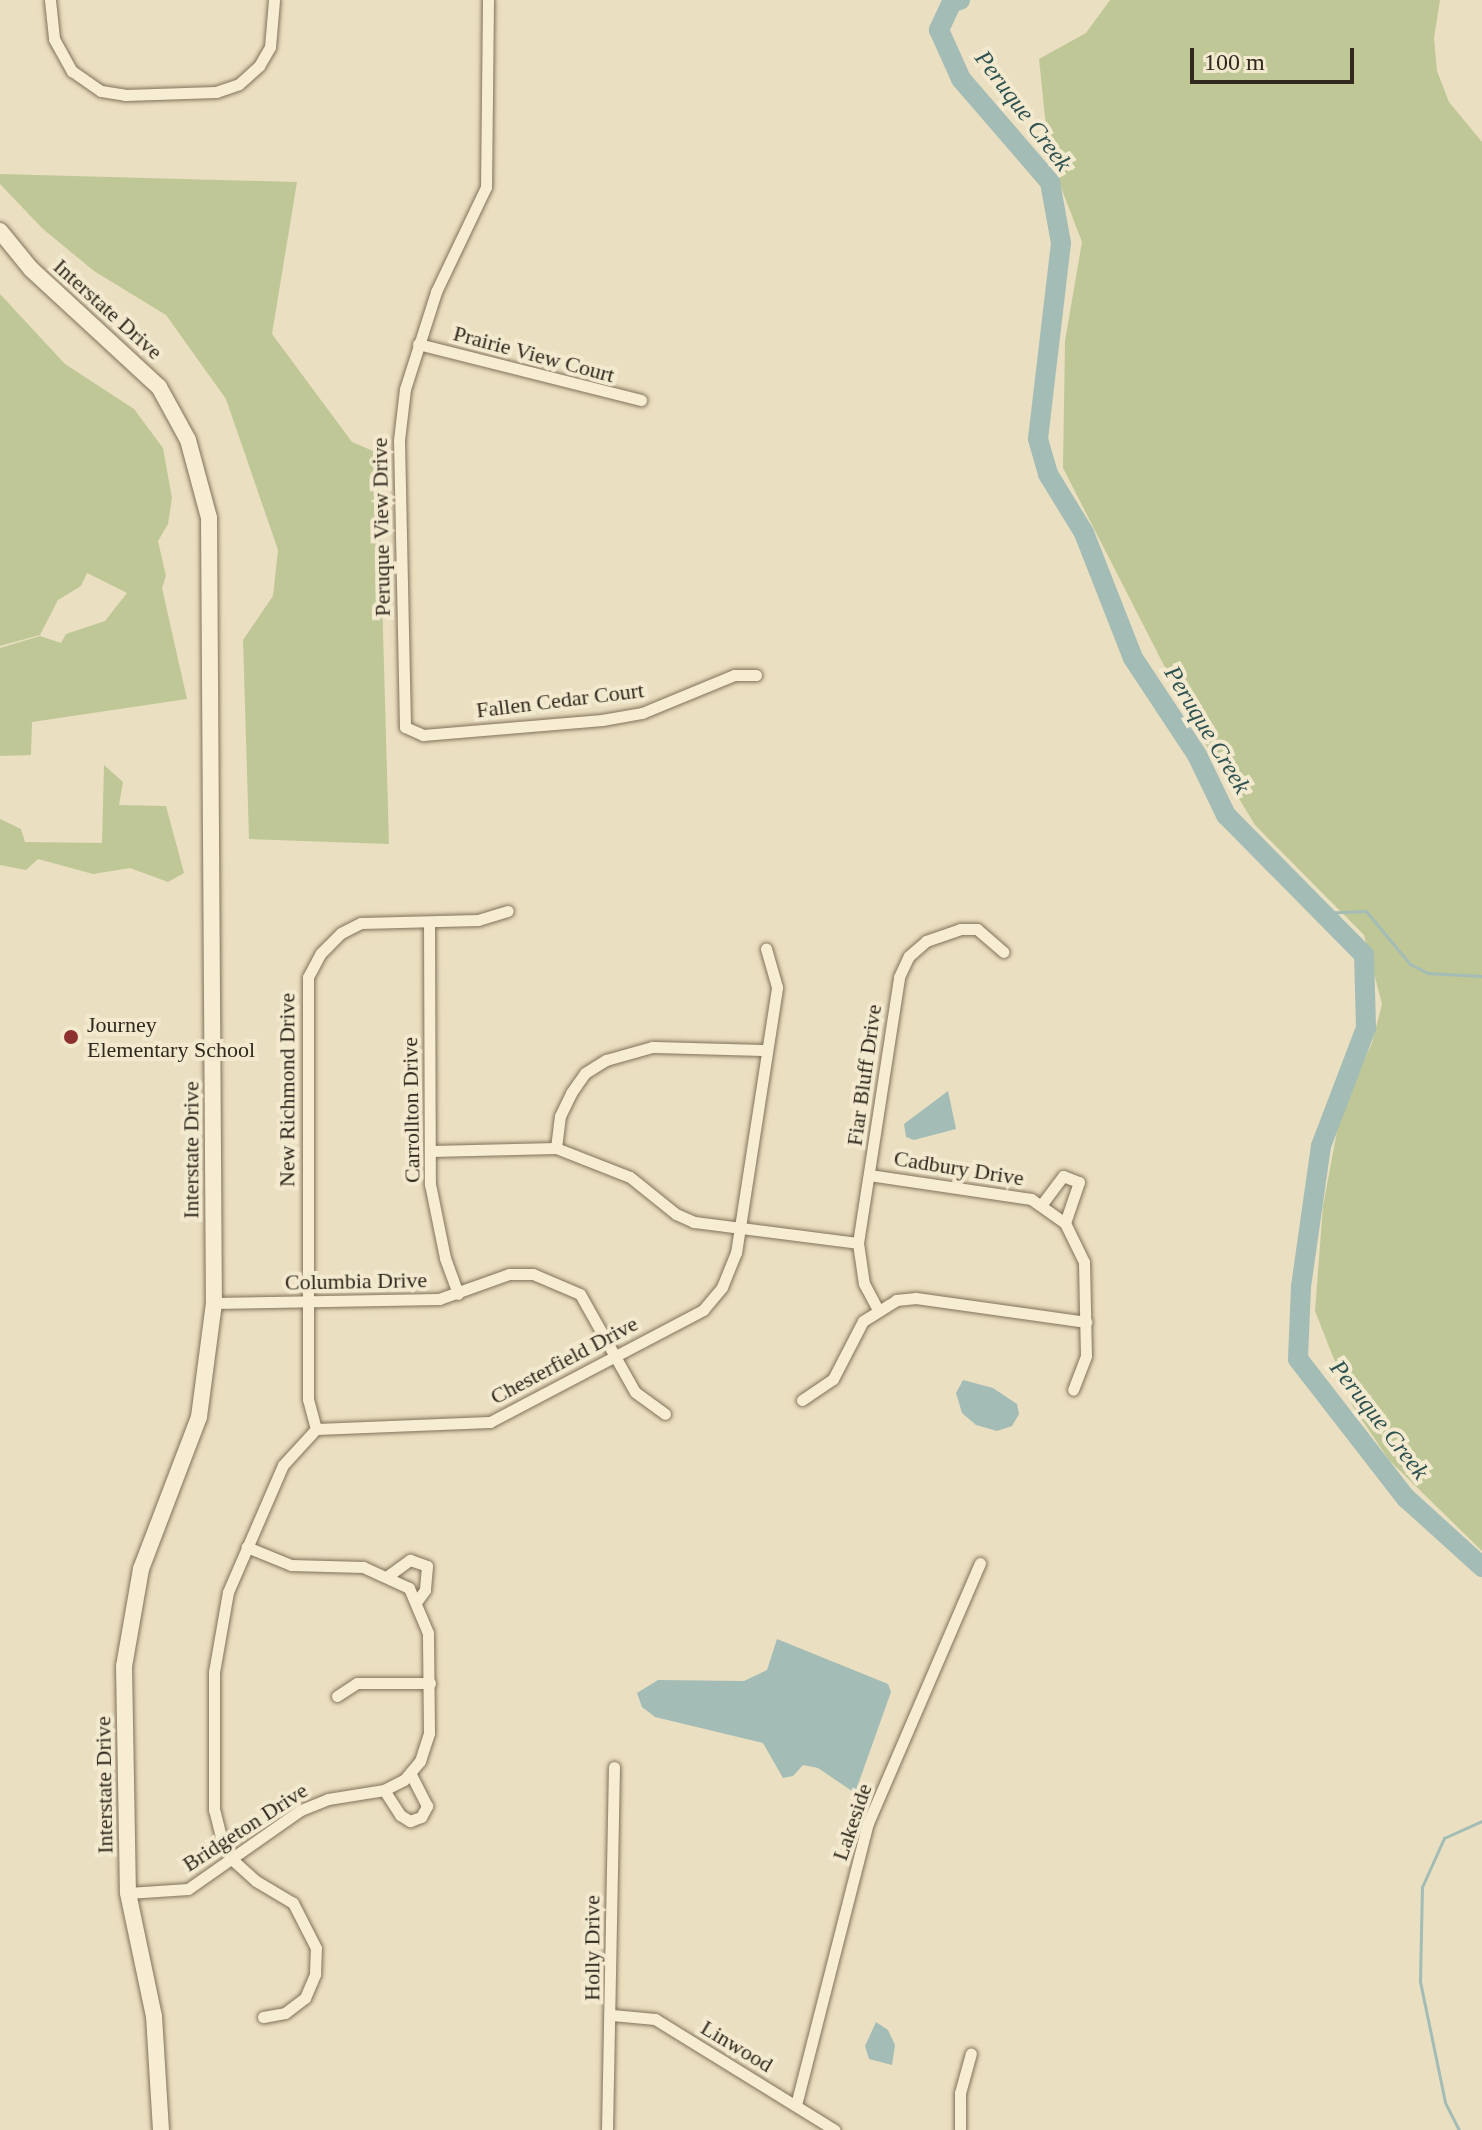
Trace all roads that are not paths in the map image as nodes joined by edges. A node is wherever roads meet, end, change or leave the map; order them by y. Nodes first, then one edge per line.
1 (50, 0) edge
2 (274, 0) edge
3 (488, 0) edge
4 (0, 231) edge
5 (418, 344) junction
6 (641, 400) dead end
7 (756, 675) dead end
8 (411, 732) joint
9 (508, 911) dead end
10 (429, 922) junction
11 (766, 949) dead end
12 (1003, 952) dead end
13 (766, 1050) junction
14 (556, 1148) junction
15 (431, 1151) junction
16 (869, 1175) junction
17 (1042, 1204) junction
18 (1065, 1223) junction
19 (740, 1228) junction
20 (858, 1243) junction
21 (458, 1294) junction
22 (307, 1301) junction
23 (214, 1303) junction
24 (877, 1308) junction
25 (1086, 1322) junction
26 (615, 1356) junction
27 (1073, 1390) dead end
28 (802, 1400) dead end
29 (665, 1414) dead end
30 (316, 1429) junction
31 (247, 1547) junction
32 (980, 1563) dead end
33 (389, 1575) junction
34 (417, 1601) junction
35 (430, 1683) junction
36 (337, 1696) dead end
37 (614, 1767) dead end
38 (410, 1773) junction
39 (384, 1790) junction
40 (234, 1861) junction
41 (128, 1893) junction
42 (612, 2015) junction
43 (263, 2017) dead end
44 (971, 2053) dead end
45 (796, 2105) junction
46 (161, 2130) edge
47 (607, 2130) edge
48 (835, 2130) edge
49 (960, 2130) edge

1 - 2 street
3 - 5 street, Peruque View Drive
4 - 23 main road, Interstate Drive
5 - 6 street, Prairie View Court
5 - 8 street, Peruque View Drive
7 - 8 street, Fallen Cedar Court
9 - 10 street, New Richmond Drive
10 - 15 street, Carrollton Drive
10 - 22 street, New Richmond Drive
11 - 13 street, Chesterfield Drive
12 - 16 street, Fiar Bluff Drive
13 - 14 street
13 - 19 street, Chesterfield Drive
14 - 15 street
14 - 19 street
15 - 21 street, Carrollton Drive
16 - 17 street, Cadbury Drive
16 - 20 street, Fiar Bluff Drive
17 - 18 street, Cadbury Drive
17 - 18 street, Cadbury Drive
18 - 25 street, Cadbury Drive
19 - 20 street
19 - 26 street, Chesterfield Drive
20 - 24 street, Fiar Bluff Drive
21 - 22 street, Columbia Drive
21 - 26 street, Columbia Drive
22 - 23 street, Columbia Drive
22 - 30 street, New Richmond Drive
23 - 41 main road, Interstate Drive
24 - 25 street
24 - 28 street
25 - 27 street, Cadbury Drive
26 - 29 street, Columbia Drive
26 - 30 street, Chesterfield Drive
30 - 31 street
31 - 33 street
31 - 40 street
32 - 45 street, Lakeside
33 - 34 street
33 - 34 street
34 - 35 street
35 - 36 street
35 - 38 street
37 - 42 street, Holly Drive
38 - 39 street, Bridgeton Drive
38 - 39 street
39 - 40 street, Bridgeton Drive
40 - 41 street, Bridgeton Drive
40 - 43 street
41 - 46 main road, Interstate Drive
42 - 45 street, Linwood
42 - 47 street, Holly Drive
44 - 49 street
45 - 48 street, Linwood

